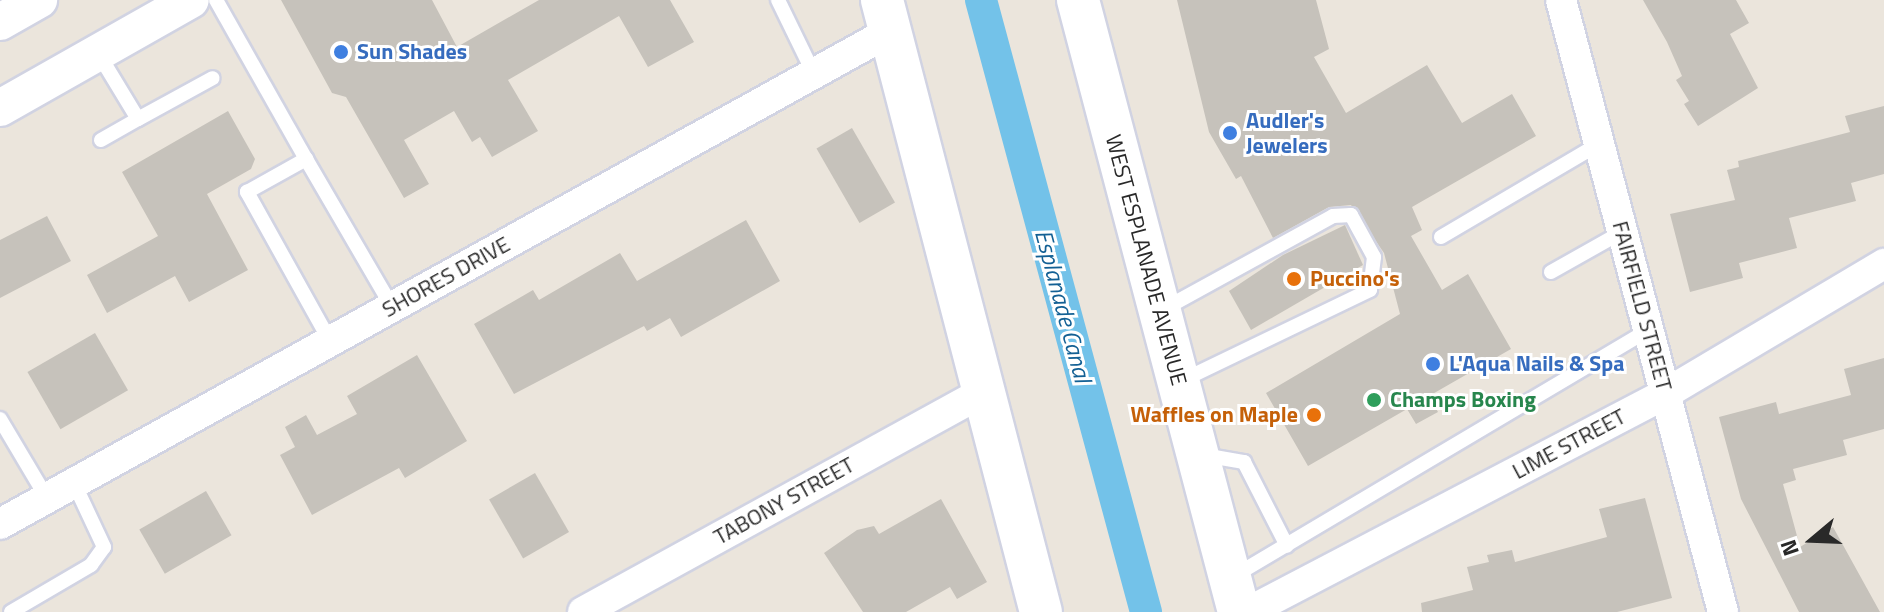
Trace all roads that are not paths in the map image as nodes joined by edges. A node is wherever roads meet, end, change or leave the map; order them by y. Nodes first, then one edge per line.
1 (39, 0) edge
2 (191, 0) edge
3 (216, 0) edge
4 (778, 0) edge
5 (1078, 0) edge
6 (1561, 0) edge
7 (887, 15) edge
8 (0, 22) edge
9 (98, 53) junction
10 (814, 74) junction
11 (213, 78) dead end
12 (0, 108) edge
13 (138, 119) junction
14 (101, 140) dead end
15 (1599, 144) junction
16 (306, 159) junction
17 (1622, 232) junction
18 (1441, 237) dead end
19 (1884, 264) edge
20 (1551, 272) dead end
21 (392, 307) junction
22 (1160, 311) junction
23 (1648, 330) junction
24 (330, 341) junction
25 (1179, 382) junction
26 (985, 391) junction
27 (1665, 394) junction
28 (0, 419) edge
29 (1198, 455) junction
30 (74, 483) junction
31 (47, 498) junction
32 (0, 524) edge
33 (1287, 546) junction
34 (1239, 601) edge
35 (11, 612) edge
36 (583, 612) edge
37 (1041, 612) edge
38 (1723, 612) edge

1 - 8 street
2 - 9 street
3 - 16 lane
4 - 10 lane
5 - 22 main road, WEST ESPLANADE AVENUE
6 - 15 street, FAIRFIELD STREET
7 - 10 street, SHORES DRIVE
7 - 26 main road
9 - 12 street
9 - 13 lane
10 - 21 street, SHORES DRIVE
11 - 13 lane
13 - 14 lane
15 - 17 street, FAIRFIELD STREET
15 - 18 lane
16 - 21 lane
16 - 24 lane
17 - 20 lane
17 - 23 street, FAIRFIELD STREET
19 - 27 street, LIME STREET
21 - 24 street, SHORES DRIVE
22 - 25 main road, WEST ESPLANADE AVENUE
22 - 25 lane
23 - 27 street, FAIRFIELD STREET
23 - 33 lane
24 - 30 street, SHORES DRIVE
25 - 29 main road, WEST ESPLANADE AVENUE
26 - 36 street, TABONY STREET
26 - 37 main road
27 - 34 street, LIME STREET
27 - 38 street, FAIRFIELD STREET
28 - 31 lane
29 - 33 lane
29 - 34 main road, WEST ESPLANADE AVENUE
30 - 31 street, SHORES DRIVE
30 - 35 lane
31 - 32 street, SHORES DRIVE
33 - 34 lane

